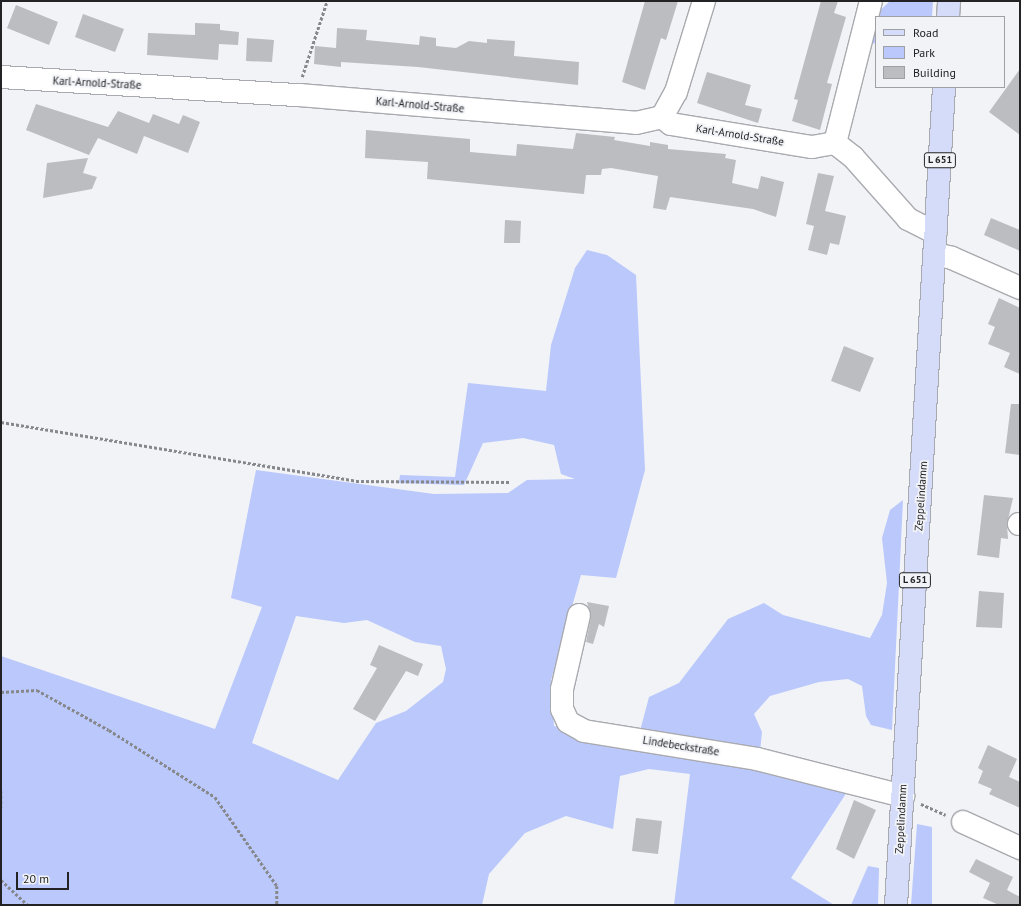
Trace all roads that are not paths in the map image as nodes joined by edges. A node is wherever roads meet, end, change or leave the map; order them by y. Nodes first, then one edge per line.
1 (704, 1) edge
2 (871, 1) edge
3 (949, 1) edge
4 (948, 16) edge
5 (1, 77) edge
6 (944, 88) edge
7 (662, 117) junction
8 (835, 143) junction
9 (936, 244) junction
10 (1012, 284) edge
11 (579, 615) dead end
12 (903, 796) junction
13 (963, 822) road end
14 (1020, 848) edge
15 (896, 905) edge

1 - 7 street
2 - 8 street
3 - 4 main road
5 - 7 street, Karl-Arnold-Straße
6 - 9 main road, Zeppelindamm / L 651
7 - 8 street, Karl-Arnold-Straße
8 - 9 street
9 - 10 street
9 - 12 main road, Zeppelindamm / L 651
11 - 12 street, Lindebeckstraße
12 - 15 main road, Zeppelindamm / L 651
13 - 14 street

